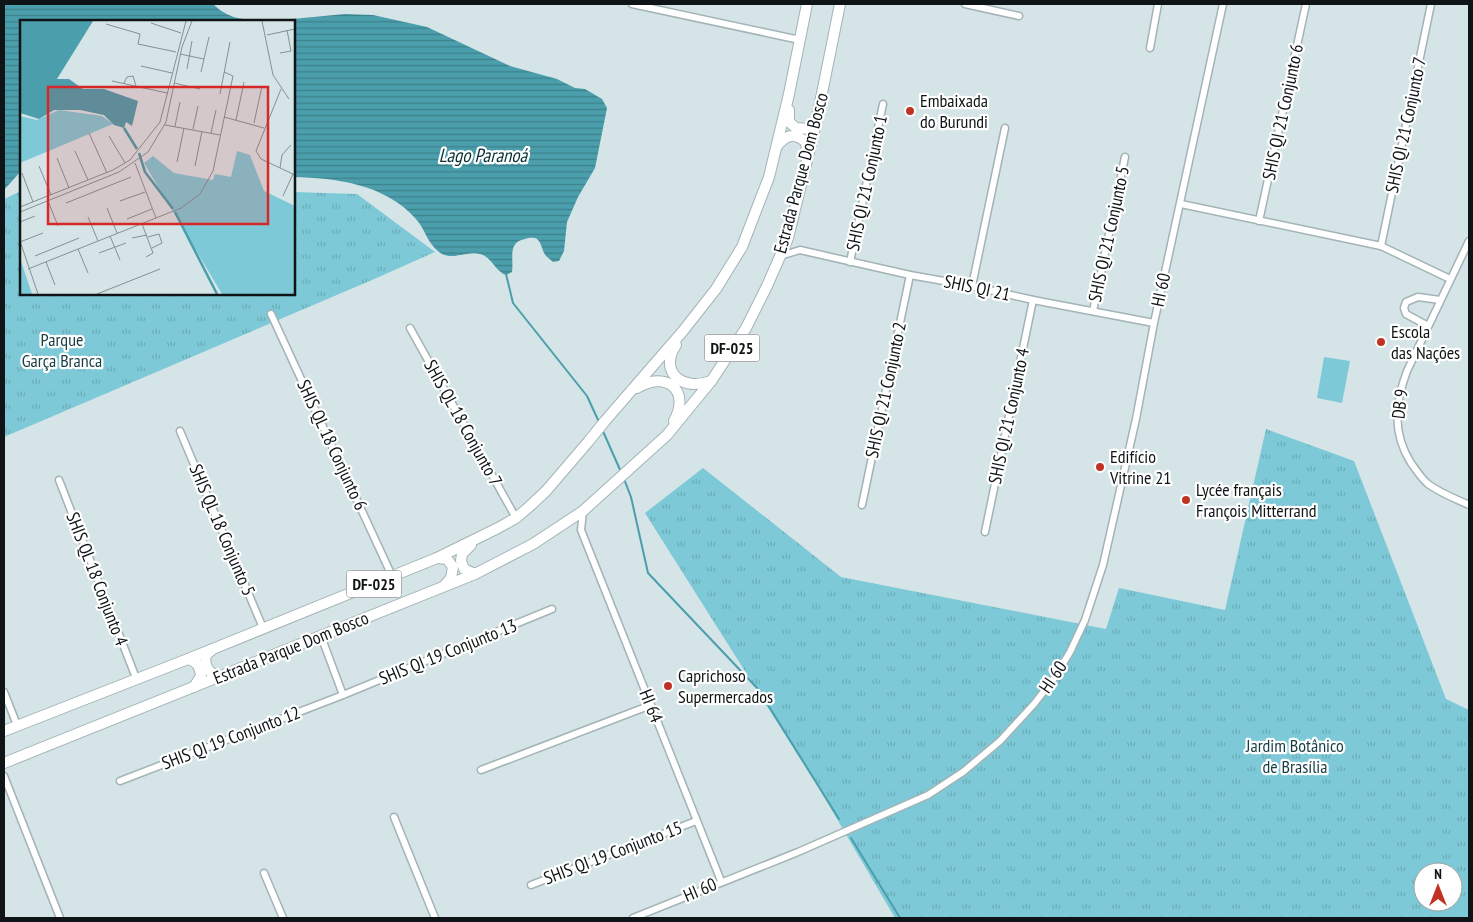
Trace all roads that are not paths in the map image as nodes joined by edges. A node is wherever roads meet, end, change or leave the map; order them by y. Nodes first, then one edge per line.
1 (632, 4) edge
2 (807, 4) edge
3 (840, 4) edge
4 (965, 4) edge
5 (1158, 4) edge
6 (1222, 4) edge
7 (1306, 4) edge
8 (1431, 4) edge
9 (1019, 16) dead end
10 (800, 40) junction
11 (1150, 48) dead end
12 (789, 94) junction
13 (883, 104) dead end
14 (816, 123) junction
15 (1005, 128) dead end
16 (777, 147) junction
17 (808, 156) junction
18 (1125, 157) dead end
19 (1181, 204) junction
20 (1260, 221) junction
21 (788, 238) junction
22 (1469, 240) edge
23 (1381, 246) junction
24 (800, 250) junction
25 (780, 256) junction
26 (850, 262) junction
27 (910, 275) junction
28 (1450, 279) junction
29 (972, 286) junction
30 (1033, 300) junction
31 (1440, 300) junction
32 (1093, 311) junction
33 (271, 314) dead end
34 (1154, 323) junction
35 (1428, 326) junction
36 (410, 328) dead end
37 (683, 331) junction
38 (712, 380) junction
39 (630, 392) junction
40 (180, 431) dead end
41 (666, 436) junction
42 (59, 480) dead end
43 (862, 504) dead end
44 (1469, 505) edge
45 (583, 511) junction
46 (516, 518) junction
47 (566, 523) junction
48 (581, 530) junction
49 (985, 532) dead end
50 (484, 536) junction
51 (437, 558) junction
52 (475, 574) junction
53 (392, 576) junction
54 (443, 587) junction
55 (552, 610) dead end
56 (264, 628) junction
57 (321, 636) junction
58 (214, 648) junction
59 (188, 659) junction
60 (221, 677) junction
61 (136, 678) junction
62 (193, 688) junction
63 (4, 692) edge
64 (343, 695) junction
65 (651, 705) junction
66 (17, 725) junction
67 (4, 731) edge
68 (4, 763) edge
69 (481, 770) dead end
70 (4, 776) edge
71 (120, 782) dead end
72 (394, 817) dead end
73 (696, 821) junction
74 (264, 873) dead end
75 (721, 882) junction
76 (531, 885) dead end
77 (60, 918) edge
78 (283, 918) edge
79 (435, 918) edge
80 (633, 918) edge

1 - 10 street
2 - 10 main road, Estrada Parque Dom Bosco / DF-025
3 - 14 main road, Estrada Parque Dom Bosco / DF-025
4 - 9 street
5 - 11 street
6 - 19 street, HI 60
7 - 20 street, SHIS QI 21 Conjunto 6
8 - 23 street, SHIS QI 21 Conjunto 7
10 - 12 main road, Estrada Parque Dom Bosco / DF-025
12 - 14 main road
12 - 16 main road, Estrada Parque Dom Bosco / DF-025
13 - 26 street, SHIS QI 21 Conjunto 1
14 - 17 main road, Estrada Parque Dom Bosco / DF-025
15 - 29 street
16 - 17 main road
16 - 37 main road, Estrada Parque Dom Bosco / DF-025
17 - 21 main road, Estrada Parque Dom Bosco / DF-025
18 - 32 street, SHIS QI 21 Conjunto 5
19 - 20 street
19 - 34 street, HI 60
20 - 23 street
21 - 24 street
21 - 25 main road, Estrada Parque Dom Bosco / DF-025
22 - 28 street
23 - 28 street
24 - 25 street
24 - 26 street, SHIS QI 21
25 - 38 main road, Estrada Parque Dom Bosco / DF-025
26 - 27 street, SHIS QI 21
27 - 29 street, SHIS QI 21
27 - 43 street, SHIS QI 21 Conjunto 2
28 - 31 street, DB 9
29 - 30 street, SHIS QI 21
30 - 32 street, SHIS QI 21
30 - 49 street, SHIS QI 21 Conjunto 4
31 - 35 street, DB 9
31 - 35 street
32 - 34 street, SHIS QI 21
33 - 53 street, SHIS QL 18 Conjunto 6
34 - 75 street, HI 60
35 - 44 street, DB 9
36 - 46 street, SHIS QL 18 Conjunto 7
37 - 38 main road
37 - 39 main road, Estrada Parque Dom Bosco / DF-025
38 - 41 main road, Estrada Parque Dom Bosco / DF-025
39 - 41 main road
39 - 46 main road, Estrada Parque Dom Bosco / DF-025
40 - 56 street, SHIS QL 18 Conjunto 5
41 - 45 main road, Estrada Parque Dom Bosco / DF-025
42 - 61 street, SHIS QL 18 Conjunto 4
45 - 47 main road, Estrada Parque Dom Bosco / DF-025
45 - 48 street, HI 64
46 - 50 main road, Estrada Parque Dom Bosco / DF-025
47 - 48 street
47 - 52 main road, Estrada Parque Dom Bosco / DF-025
48 - 65 street, HI 64
50 - 51 main road, Estrada Parque Dom Bosco / DF-025
50 - 52 main road
51 - 53 main road, Estrada Parque Dom Bosco / DF-025
51 - 54 main road
52 - 54 main road, Estrada Parque Dom Bosco / DF-025
53 - 56 main road, Estrada Parque Dom Bosco / DF-025
54 - 57 main road, Estrada Parque Dom Bosco / DF-025
55 - 64 street, SHIS QI 19 Conjunto 13
56 - 58 main road, Estrada Parque Dom Bosco / DF-025
57 - 60 main road, Estrada Parque Dom Bosco / DF-025
57 - 64 street
58 - 59 main road, Estrada Parque Dom Bosco / DF-025
58 - 60 main road
59 - 61 main road, Estrada Parque Dom Bosco / DF-025
59 - 62 main road
60 - 62 main road, Estrada Parque Dom Bosco / DF-025
61 - 66 main road, Estrada Parque Dom Bosco / DF-025
62 - 68 main road, Estrada Parque Dom Bosco / DF-025
63 - 66 street
64 - 71 street, SHIS QI 19 Conjunto 12
65 - 69 street
65 - 73 street, HI 64
66 - 67 main road, Estrada Parque Dom Bosco / DF-025
70 - 77 street
72 - 79 street
73 - 75 street, HI 64
73 - 76 street, SHIS QI 19 Conjunto 15
74 - 78 street
75 - 80 street, HI 60

